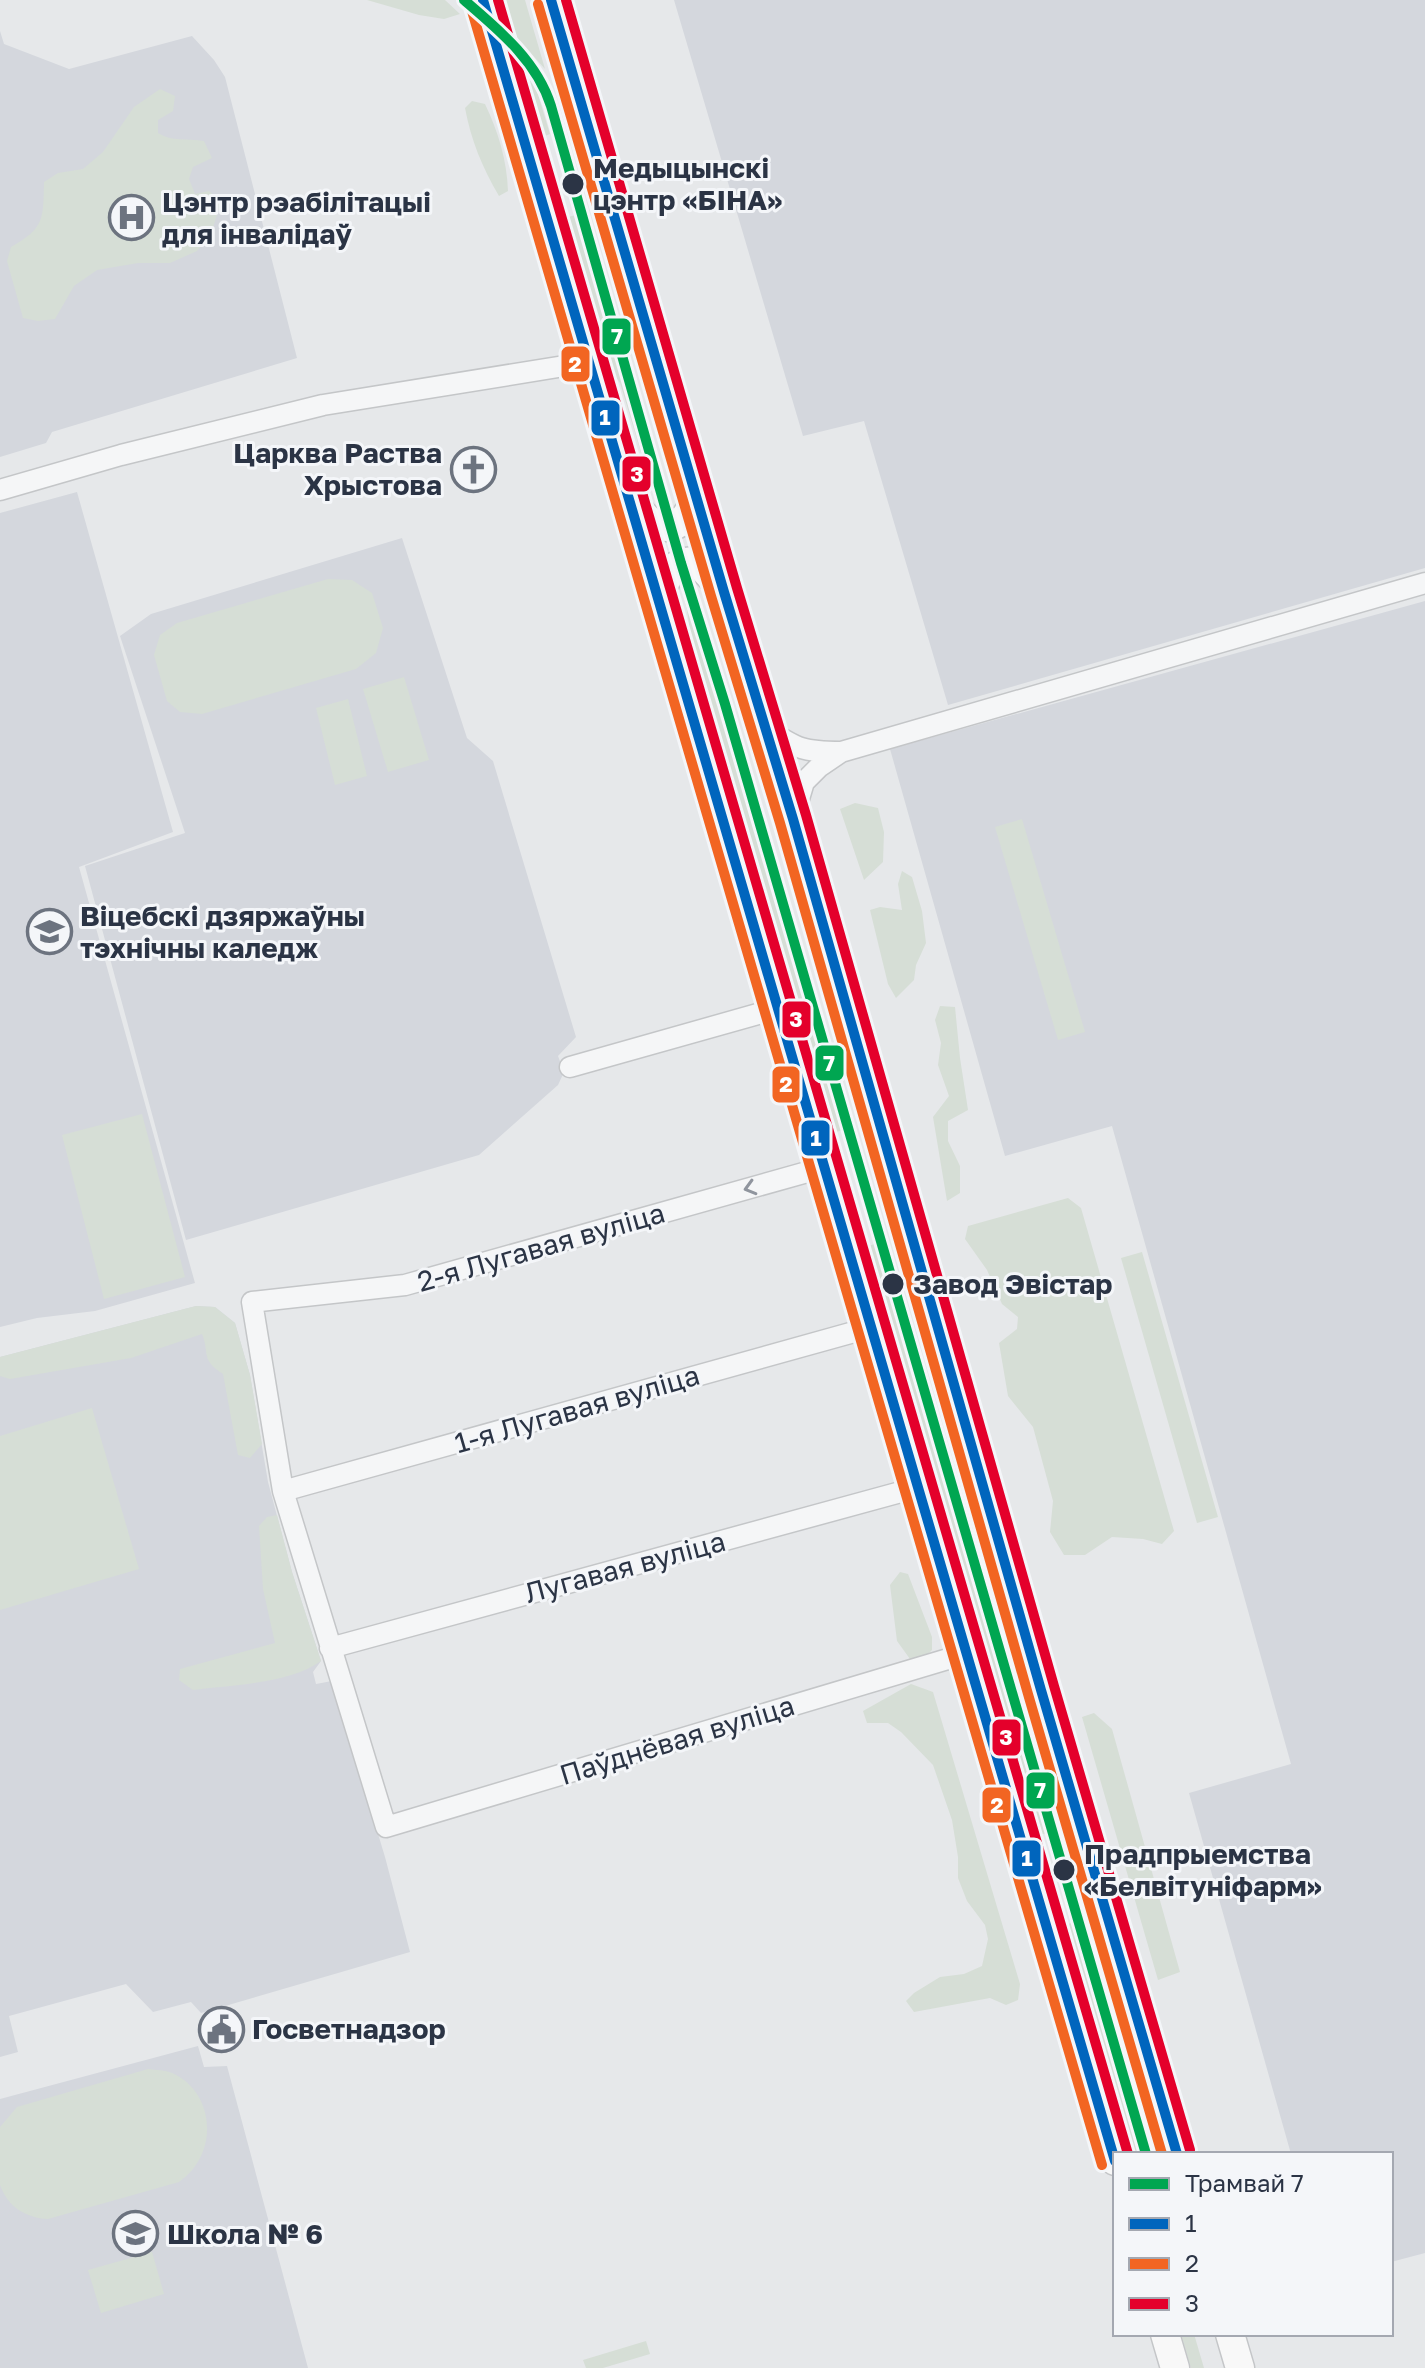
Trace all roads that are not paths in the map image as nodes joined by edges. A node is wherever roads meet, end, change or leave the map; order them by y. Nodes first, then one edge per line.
1 (483, 0) edge
2 (551, 0) edge
3 (589, 362) junction
4 (0, 490) edge
5 (627, 494) junction
6 (695, 495) junction
7 (1425, 583) edge
8 (724, 592) junction
9 (659, 606) junction
10 (765, 728) junction
11 (841, 752) junction
12 (793, 819) junction
13 (779, 1008) junction
14 (570, 1067) dead end
15 (825, 1167) junction
16 (872, 1327) junction
17 (919, 1487) junction
18 (283, 1491) junction
19 (330, 1648) junction
20 (968, 1653) junction
21 (1176, 2152) edge
22 (1113, 2154) edge
23 (1166, 2336) edge
24 (1231, 2336) edge
25 (1175, 2368) edge
26 (1240, 2368) edge

1 - 3 main road
2 - 6 main road
3 - 4 street
3 - 5 main road
5 - 6 main road
5 - 9 main road
6 - 8 main road
7 - 11 street
8 - 9 main road
8 - 10 main road
9 - 13 main road
10 - 11 street
10 - 12 main road
11 - 12 street
12 - 21 main road
13 - 14 street
13 - 15 main road
15 - 16 main road
15 -> 18 street, 2-я Лугавая вуліца
16 - 17 main road
16 - 18 street, 1-я Лугавая вуліца
17 - 19 street, Лугавая вуліца
17 - 20 main road
18 - 19 street
19 - 20 street, Паўднёвая вуліца
20 - 22 main road
23 - 25 main road
24 - 26 main road

